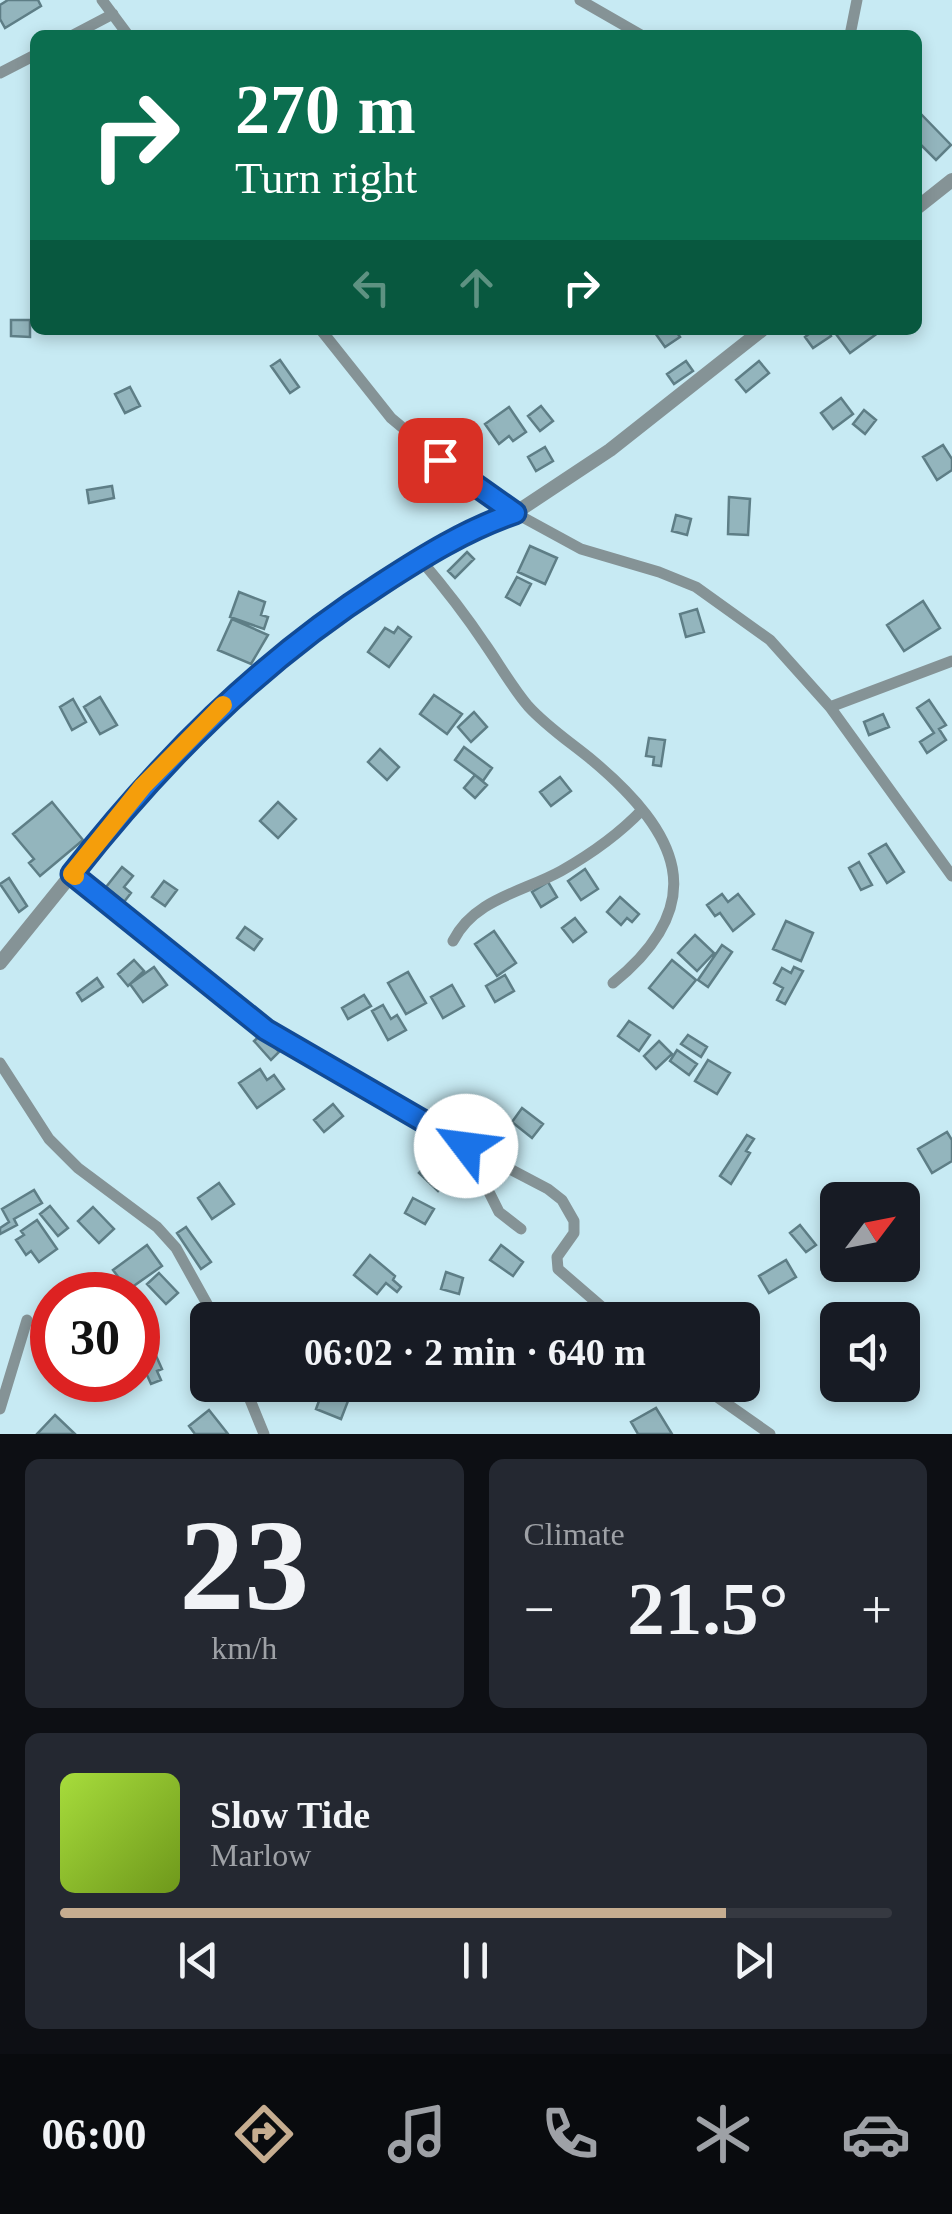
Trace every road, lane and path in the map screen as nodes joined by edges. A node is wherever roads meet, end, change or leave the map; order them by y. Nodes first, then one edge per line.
1 (102, 0) edge
2 (580, 0) edge
3 (856, 0) edge
4 (113, 14) junction
5 (83, 30) edge
6 (124, 30) edge
7 (631, 30) edge
8 (851, 30) edge
9 (30, 58) edge
10 (0, 73) edge
11 (952, 180) edge
12 (922, 204) edge
13 (324, 335) edge
14 (756, 335) edge
15 (515, 513) junction
16 (420, 559) junction
17 (952, 661) edge
18 (830, 707) junction
19 (642, 810) junction
20 (72, 874) junction
21 (952, 876) edge
22 (453, 940) dead end
23 (0, 962) edge
24 (613, 983) dead end
25 (0, 1063) edge
26 (466, 1146) junction
27 (521, 1229) dead end
28 (206, 1302) edge
29 (595, 1302) edge
30 (27, 1320) dead end
31 (251, 1402) edge
32 (724, 1402) edge
33 (0, 1409) edge
34 (264, 1434) edge
35 (770, 1434) edge

1 - 4 street
2 - 7 street
3 - 8 street
4 - 5 street
4 - 6 street
9 - 10 street
11 - 12 street
13 - 15 street
14 - 15 street
15 - 16 street
15 - 18 street
16 - 19 street
16 - 20 street
17 - 18 street
18 - 21 street
19 - 22 street
19 - 24 street
20 - 23 street
20 - 26 street
25 - 28 street
26 - 27 street
26 - 29 street
30 - 33 street
31 - 34 street
32 - 35 street

